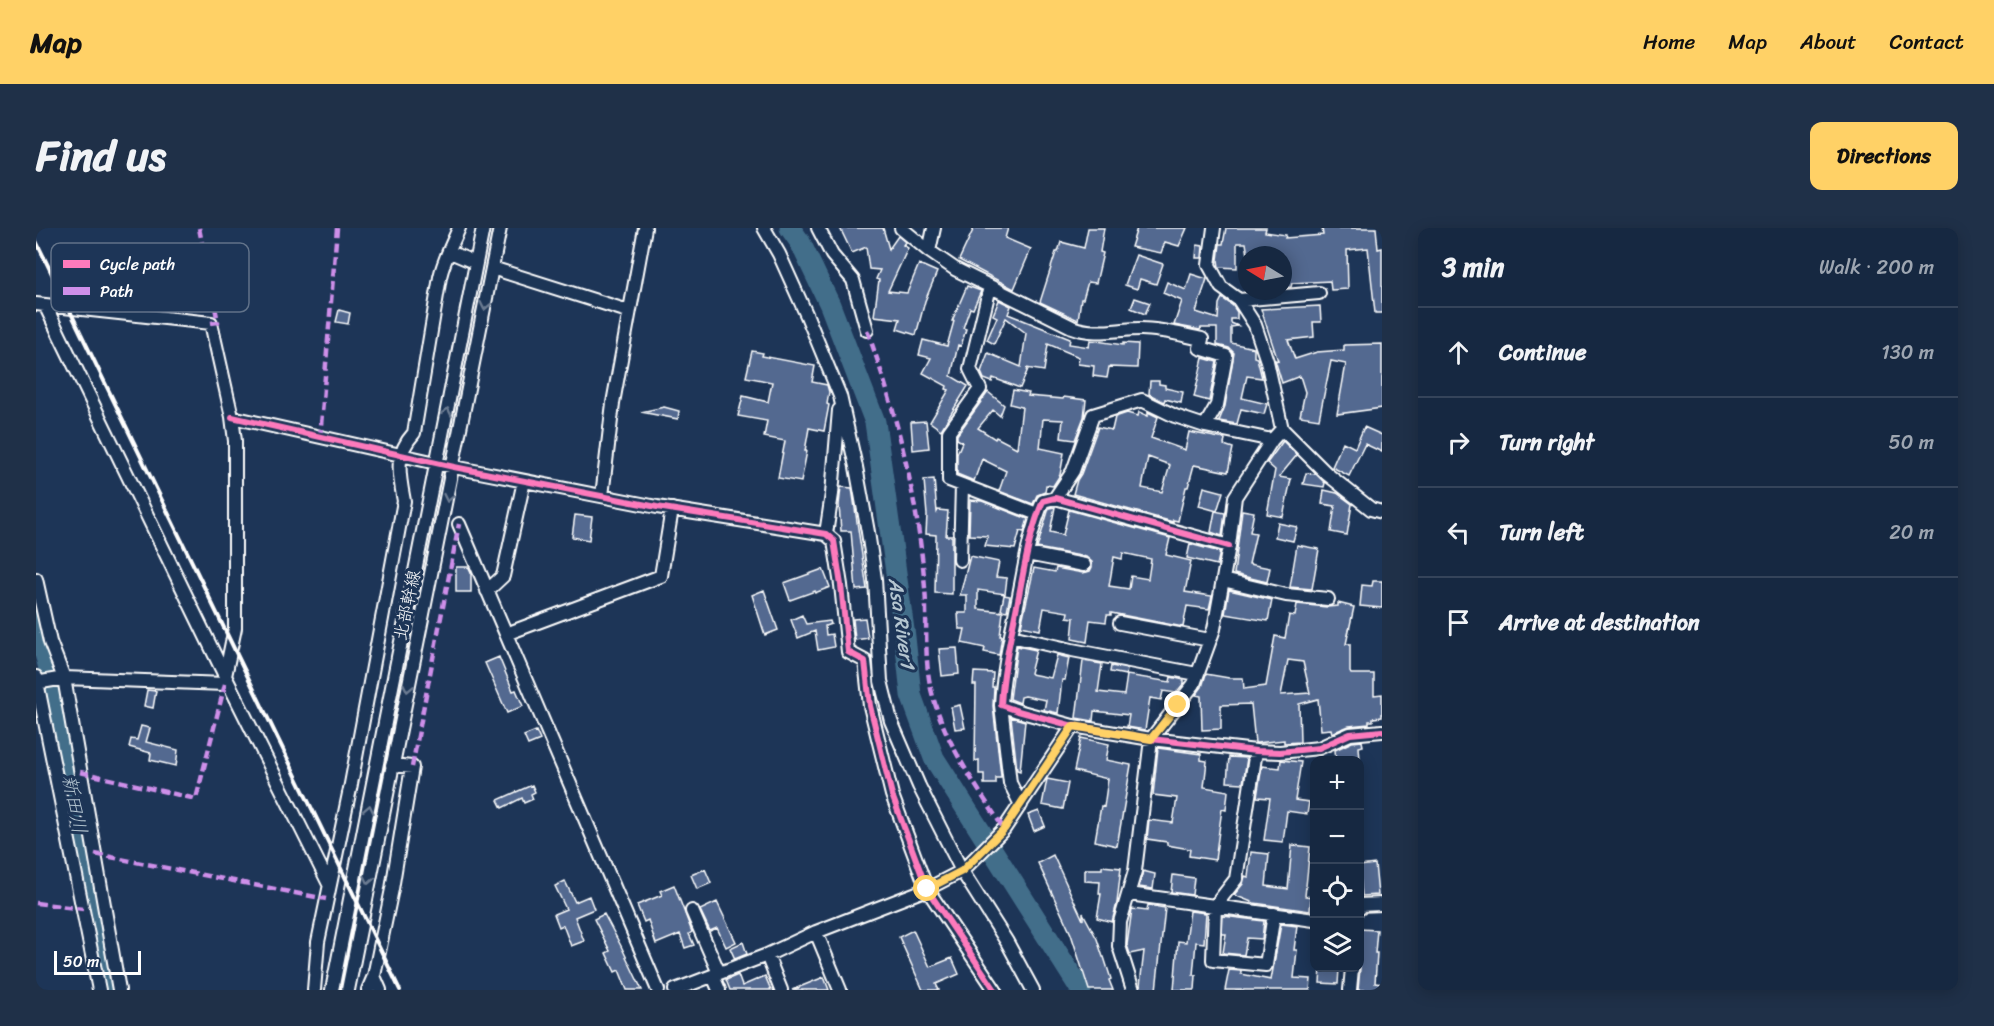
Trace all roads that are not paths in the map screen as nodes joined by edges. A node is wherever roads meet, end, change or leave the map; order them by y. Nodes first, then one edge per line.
1 (459, 228) edge
2 (483, 228) edge
3 (500, 228) edge
4 (645, 228) edge
5 (764, 228) edge
6 (818, 228) edge
7 (901, 228) edge
8 (934, 228) edge
9 (1214, 228) edge
10 (929, 251) junction
11 (450, 252) junction
12 (476, 263) junction
13 (492, 268) junction
14 (990, 287) junction
15 (1319, 294) dead end
16 (1292, 296) edge
17 (1238, 299) edge
18 (1239, 300) edge
19 (40, 304) edge
20 (628, 311) junction
21 (112, 312) edge
22 (867, 330) dead end
23 (840, 398) junction
24 (232, 417) junction
25 (1205, 426) junction
26 (1282, 429) junction
27 (1272, 440) junction
28 (400, 456) junction
29 (438, 463) junction
30 (454, 467) junction
31 (524, 481) junction
32 (962, 485) junction
33 (602, 496) junction
34 (1055, 498) junction
35 (672, 509) junction
36 (1382, 512) edge
37 (1037, 514) junction
38 (459, 524) dead end
39 (826, 534) junction
40 (1229, 546) junction
41 (1027, 554) junction
42 (960, 561) dead end
43 (1084, 565) dead end
44 (36, 579) edge
45 (1223, 580) junction
46 (487, 591) junction
47 (1328, 599) dead end
48 (1120, 623) dead end
49 (506, 634) junction
50 (1011, 636) junction
51 (1210, 640) junction
52 (1197, 674) junction
53 (225, 676) junction
54 (60, 679) junction
55 (38, 681) edge
56 (886, 701) junction
57 (1001, 705) junction
58 (870, 706) junction
59 (1073, 726) junction
60 (1382, 731) edge
61 (1151, 739) junction
62 (1256, 751) junction
63 (356, 757) junction
64 (378, 761) junction
65 (392, 765) junction
66 (1021, 805) junction
67 (962, 871) junction
68 (329, 884) junction
69 (927, 889) junction
70 (1129, 894) junction
71 (1382, 904) edge
72 (1364, 905) edge
73 (1215, 906) junction
74 (692, 911) dead end
75 (1274, 914) junction
76 (1310, 919) edge
77 (816, 932) junction
78 (767, 956) junction
79 (1352, 972) edge
80 (716, 974) junction
81 (374, 976) junction
82 (99, 990) edge
83 (119, 990) edge
84 (314, 990) edge
85 (333, 990) edge
86 (348, 990) edge
87 (368, 990) edge
88 (380, 990) edge
89 (658, 990) edge
90 (675, 990) edge
91 (719, 990) edge
92 (781, 990) edge
93 (840, 990) edge
94 (995, 990) edge
95 (1033, 990) edge
96 (1133, 990) edge
97 (1350, 990) edge

1 - 11 street
2 - 12 street, 北部幹線
3 - 13 street, 北部幹線
4 - 20 street
5 - 23 street
6 - 22 street
7 - 10 street
8 - 10 street
9 - 17 street
10 - 14 street
11 - 12 street
11 - 28 street
29 -> 12 street, 北部幹線
13 - 20 street
13 -> 30 street, 北部幹線
14 - 25 street
14 - 32 street
15 - 16 street
18 - 26 street
19 - 53 street
20 - 33 street
21 - 24 street
23 - 39 street
23 - 56 street
24 - 28 street
24 - 53 street
25 - 27 street
25 - 34 street
26 - 27 street
26 - 36 street
27 - 40 street
28 - 29 street
28 - 63 street
29 - 30 street
29 - 64 street, 北部幹線
30 - 31 street
30 -> 65 street, 北部幹線
31 - 33 street
31 - 46 street
32 - 37 street
32 - 42 street
33 - 35 street
34 - 37 street
34 - 40 street
35 - 39 street
35 - 49 street
37 - 41 street
38 - 46 street
39 - 58 street
40 - 45 street
41 - 43 street
41 - 50 street
44 - 54 street
45 - 47 street
45 - 51 street
46 - 49 street
48 - 51 street
49 - 89 street
50 - 52 street
50 - 57 street
51 - 52 street
52 - 61 street
53 - 54 street
53 - 68 street
54 - 55 street
54 - 83 street
55 - 82 street
56 - 58 street
56 - 67 street
57 - 59 street
57 - 66 street
58 - 69 street
59 - 61 street
59 - 66 street
60 - 62 street
61 - 62 street
61 - 70 street
62 - 73 street
63 - 64 street
63 - 68 street
85 -> 64 street, 北部幹線
65 - 81 street
65 -> 86 street, 北部幹線
66 - 67 street
67 - 69 street
67 - 95 street
68 - 84 street
69 - 77 street
69 - 94 street
70 - 73 street
70 - 96 street
71 - 72 street
73 - 75 street
73 - 75 street
74 - 80 street
75 - 76 street
77 - 78 street
77 - 93 street
78 - 80 street
78 - 92 street
79 - 97 street
80 - 90 street
80 - 91 street
81 - 87 street
81 - 88 street

